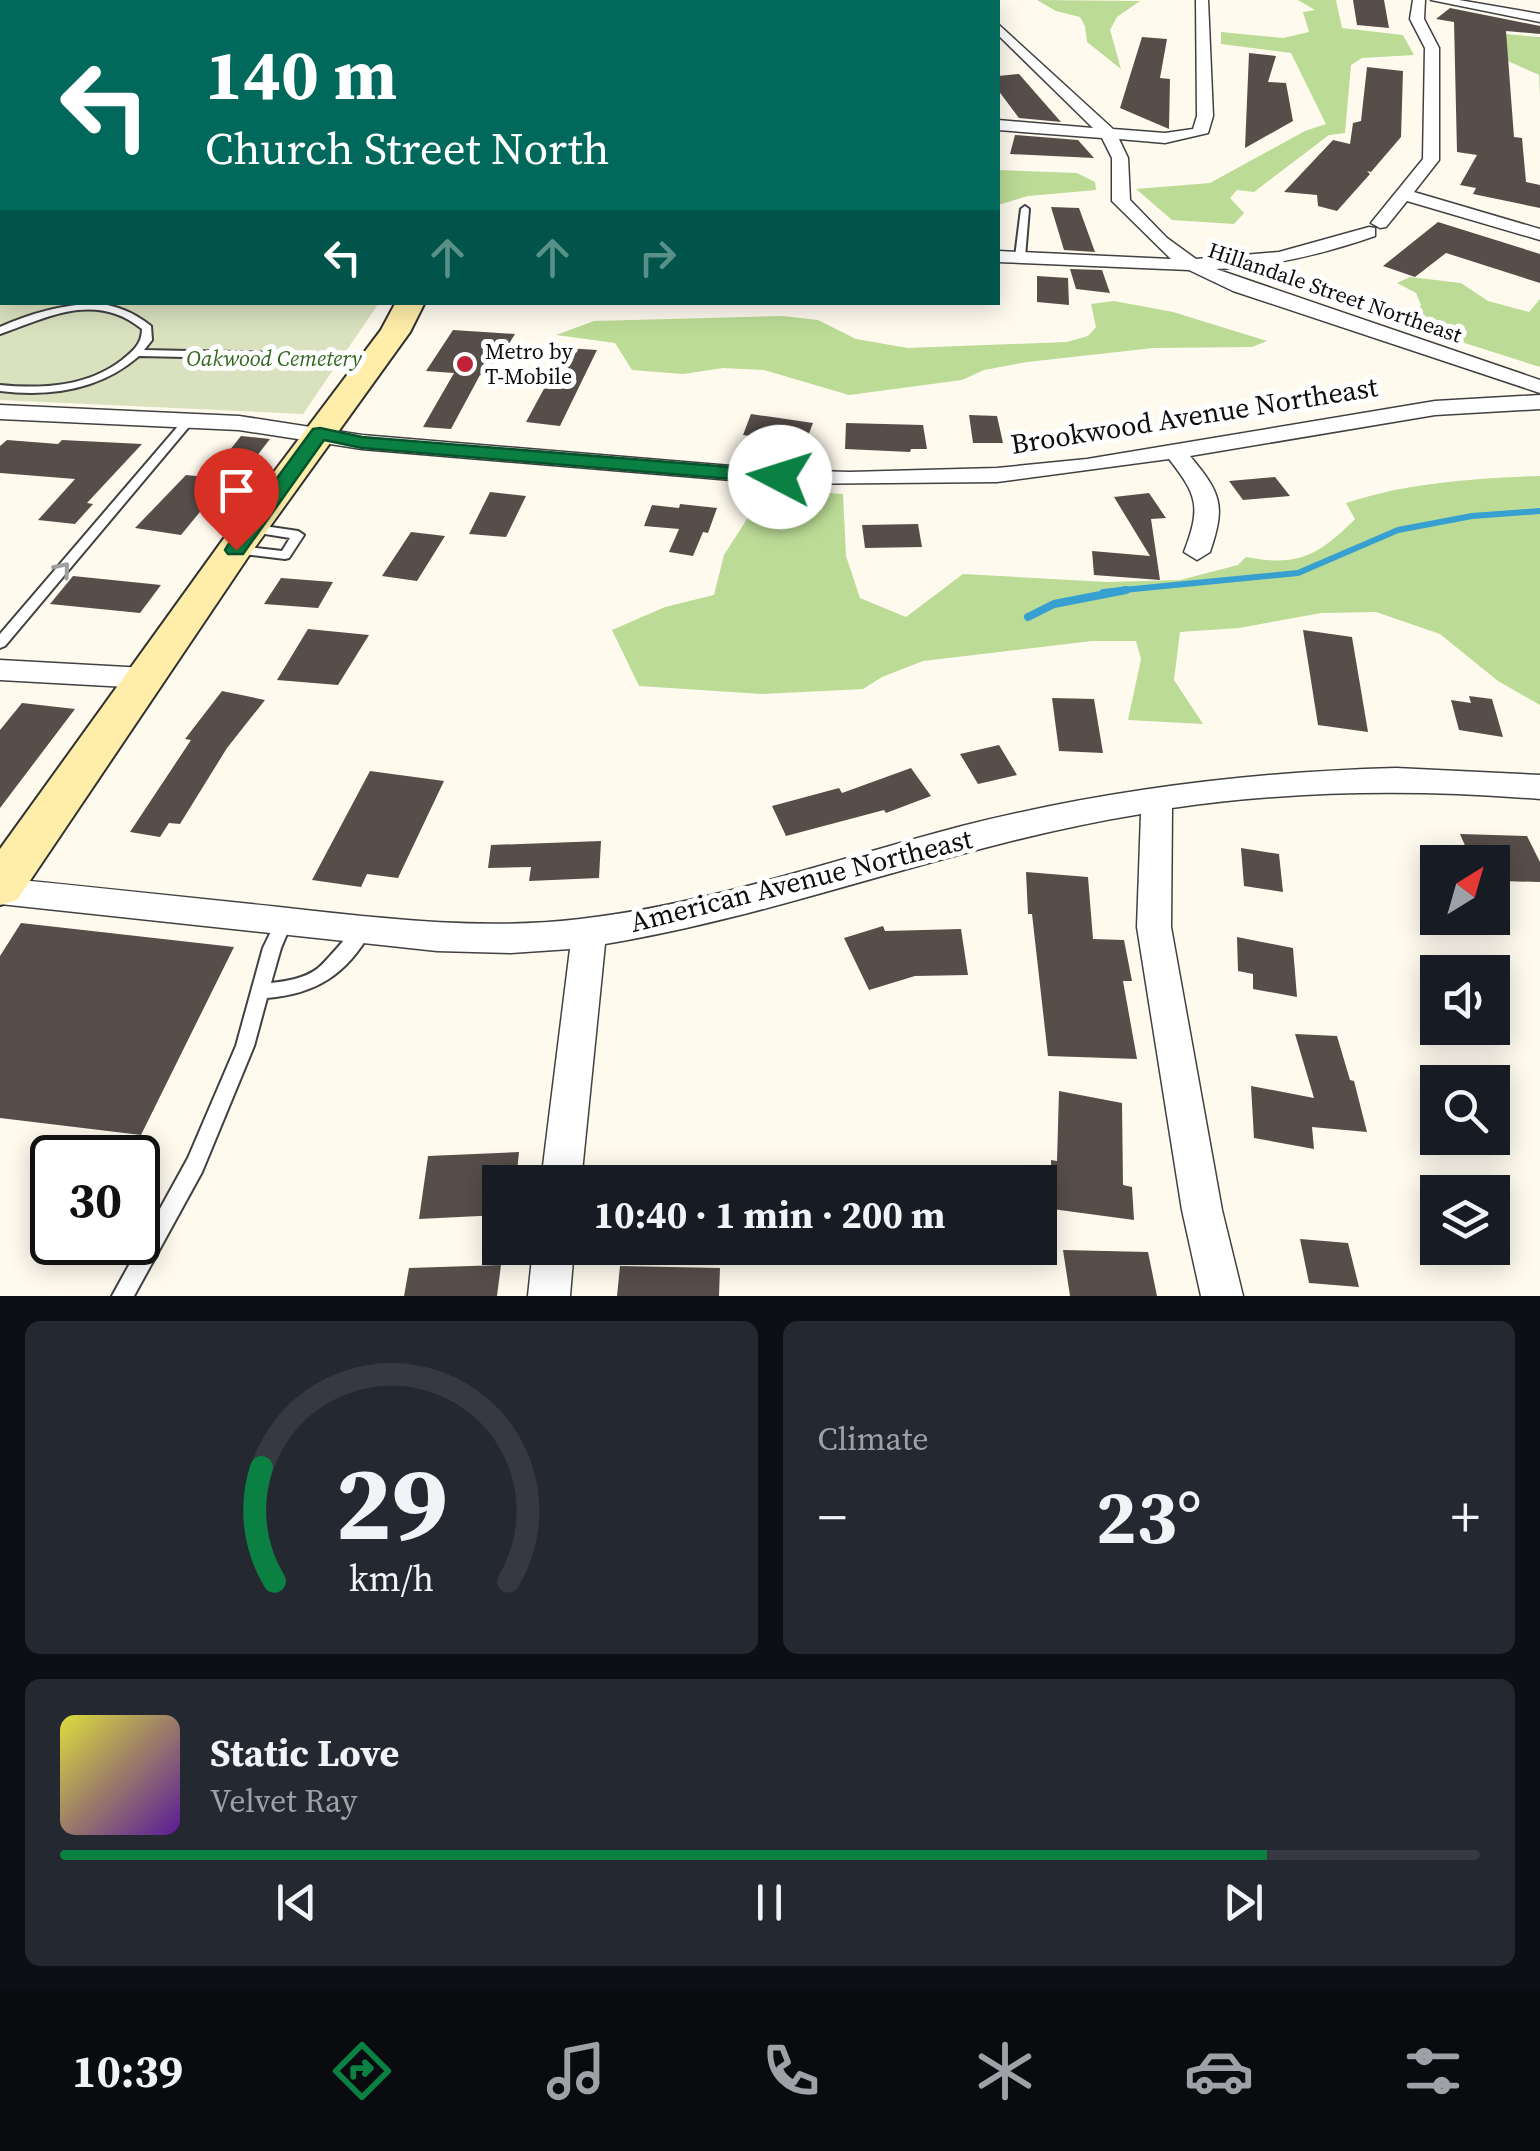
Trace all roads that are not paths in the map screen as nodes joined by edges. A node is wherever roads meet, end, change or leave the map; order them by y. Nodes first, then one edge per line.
1 (1202, 0) edge
2 (1419, 0) edge
3 (1437, 0) edge
4 (1540, 18) edge
5 (1000, 30) edge
6 (1000, 125) edge
7 (1108, 134) junction
8 (1404, 194) junction
9 (1025, 209) dead end
10 (1540, 235) edge
11 (1000, 256) edge
12 (1020, 258) junction
13 (1187, 263) junction
14 (409, 305) edge
15 (0, 331) edge
16 (138, 353) junction
17 (375, 358) junction
18 (0, 388) edge
19 (1540, 388) edge
20 (1540, 402) edge
21 (0, 412) edge
22 (190, 420) junction
23 (320, 433) junction
24 (1174, 451) junction
25 (1197, 552) dead end
26 (0, 643) edge
27 (0, 670) edge
28 (145, 678) junction
29 (1540, 787) edge
30 (1157, 798) junction
31 (0, 888) edge
32 (284, 922) junction
33 (364, 930) junction
34 (589, 933) junction
35 (262, 991) junction
36 (563, 1165) edge
37 (160, 1214) edge
38 (133, 1265) edge
39 (552, 1265) edge
40 (123, 1296) edge
41 (549, 1296) edge
42 (1222, 1296) edge

1 - 7 street
2 - 8 street
3 - 4 street
5 - 7 street
6 - 7 street
7 - 13 street, Hillandale Street Northeast
8 - 10 street
8 - 13 street
9 - 12 lane
11 - 12 street
12 - 13 street
13 - 19 street, Hillandale Street Northeast
14 - 17 main road
15 - 16 lane
16 - 17 lane
16 - 18 lane
17 - 23 main road
20 - 24 street, Brookwood Avenue Northeast
21 - 22 street, Brookwood Avenue Northeast
22 - 23 street, Brookwood Avenue Northeast
26 -> 22 lane
23 - 24 street, Brookwood Avenue Northeast
23 - 28 main road
24 - 25 street
27 - 28 street
28 - 31 main road
29 - 30 street, American Avenue Northeast
30 - 34 street, American Avenue Northeast
30 - 42 street
31 - 32 street, American Avenue Northeast
32 - 33 street, American Avenue Northeast
32 - 35 lane
33 - 34 street, American Avenue Northeast
33 - 35 lane
34 - 36 street
35 - 37 lane
38 - 40 lane
39 - 41 street

